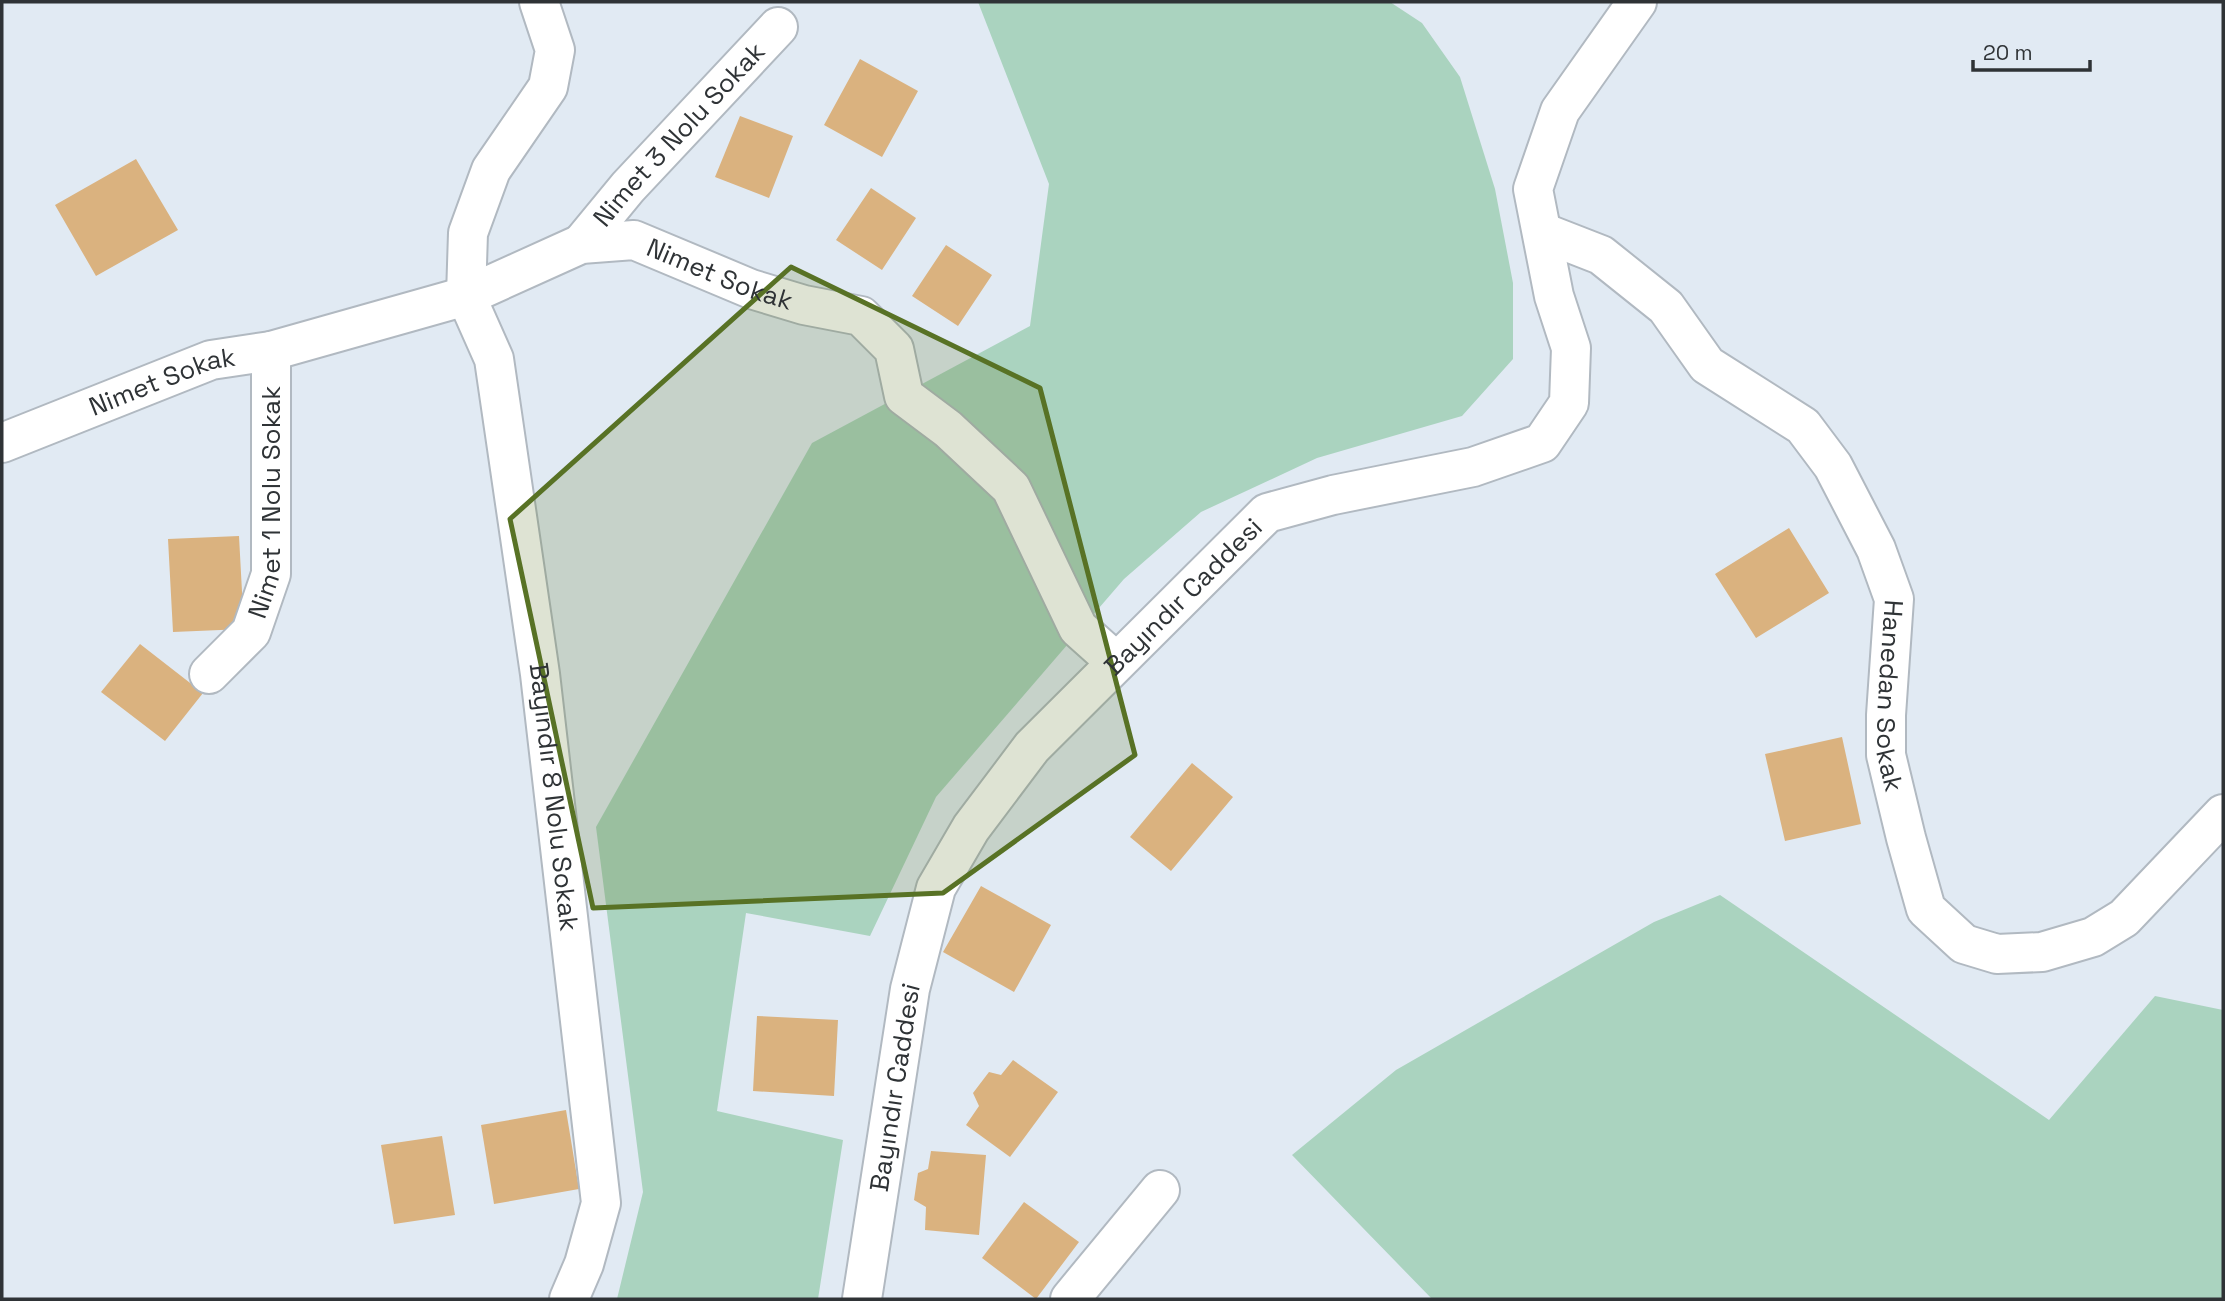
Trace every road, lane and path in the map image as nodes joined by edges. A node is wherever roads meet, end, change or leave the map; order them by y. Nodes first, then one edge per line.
1 (539, 2) edge
2 (1637, 2) edge
3 (778, 27) dead end
4 (1542, 232) junction
5 (581, 244) junction
6 (466, 296) junction
7 (271, 351) junction
8 (2, 443) edge
9 (1116, 662) junction
10 (209, 674) dead end
11 (2223, 814) edge
12 (1160, 1191) dead end
13 (569, 1299) edge
14 (862, 1299) edge
15 (1070, 1299) edge

1 - 6 street
2 - 4 street, Bayındır Caddesi
3 - 5 street, Nimet 3 Nolu Sokak
4 - 9 street, Bayındır Caddesi
4 - 11 street, Hanedan Sokak
5 - 6 street, Nimet Sokak
5 - 9 street, Nimet Sokak
6 - 7 street, Nimet Sokak
6 - 13 street, Bayındır 8 Nolu Sokak
7 - 8 street, Nimet Sokak
7 - 10 street, Nimet 1 Nolu Sokak
9 - 14 street, Bayındır Caddesi
12 - 15 street

